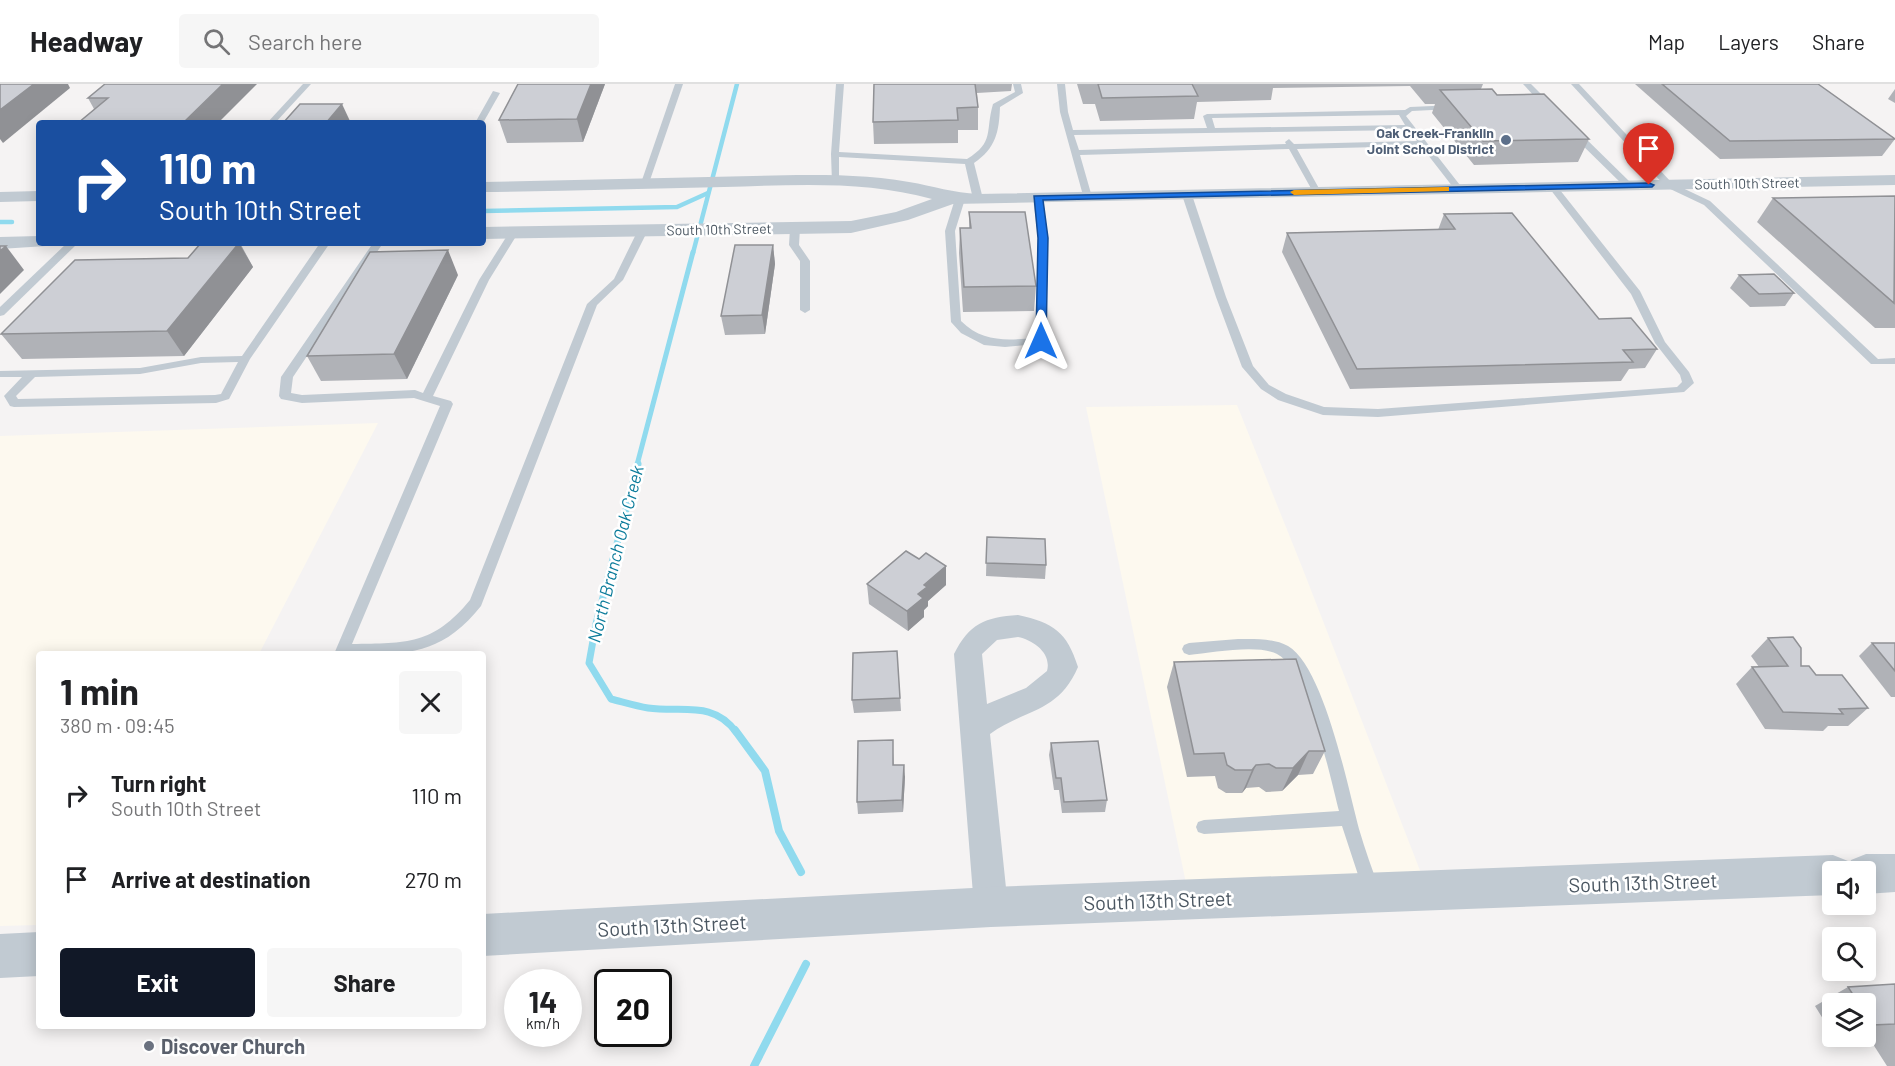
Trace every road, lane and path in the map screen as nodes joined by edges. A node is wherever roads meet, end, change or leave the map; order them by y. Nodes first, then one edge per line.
1 (307, 84) edge
2 (679, 84) edge
3 (840, 84) edge
4 (1017, 84) edge
5 (1061, 84) edge
6 (1527, 84) edge
7 (1575, 84) edge
8 (496, 93) dead end
9 (1529, 105) edge
10 (1547, 105) junction
11 (1467, 106) edge
12 (1406, 112) junction
13 (1556, 113) edge
14 (1277, 114) junction
15 (274, 120) edge
16 (481, 120) edge
17 (1564, 122) edge
18 (1411, 127) junction
19 (1284, 130) junction
20 (1212, 131) junction
21 (1069, 134) junction
22 (1422, 143) junction
23 (1292, 147) junction
24 (1075, 153) junction
25 (835, 154) junction
26 (969, 162) junction
27 (1894, 180) edge
28 (835, 181) junction
29 (645, 183) junction
30 (1669, 185) junction
31 (1629, 186) junction
32 (486, 187) edge
33 (1553, 187) junction
34 (1459, 189) junction
35 (1317, 192) junction
36 (1187, 195) junction
37 (36, 196) edge
38 (0, 197) edge
39 (1087, 197) junction
40 (963, 198) junction
41 (1038, 198) junction
42 (795, 228) junction
43 (643, 231) junction
44 (486, 233) edge
45 (513, 233) junction
46 (35, 237) edge
47 (0, 243) edge
48 (70, 246) edge
49 (322, 246) edge
50 (376, 246) edge
51 (805, 310) dead end
52 (0, 313) edge
53 (245, 358) junction
54 (1895, 361) edge
55 (0, 374) edge
56 (31, 374) junction
57 (426, 398) junction
58 (1189, 649) dead end
59 (342, 651) edge
60 (357, 651) edge
61 (974, 728) dead end
62 (1348, 818) junction
63 (1204, 826) dead end
64 (1895, 873) edge
65 (1876, 874) edge
66 (1822, 875) edge
67 (1372, 892) junction
68 (991, 906) junction
69 (486, 935) edge
70 (36, 954) edge
71 (0, 956) edge

1 - 15 lane
2 - 29 lane
3 - 25 lane
4 - 26 lane
5 - 21 lane
6 - 10 lane
7 - 30 lane
8 - 16 lane
9 - 10 lane
10 - 13 lane
11 - 12 lane
12 - 14 lane
12 - 18 lane
14 - 19 lane
14 - 20 lane
17 - 31 lane
18 - 19 lane
18 - 22 lane
19 - 20 lane
19 - 23 lane
20 - 21 lane
21 - 24 lane
22 - 23 lane
22 - 34 lane
23 - 24 lane
23 - 35 lane
24 - 39 lane
25 - 26 lane
25 - 28 lane
26 - 40 lane
27 - 30 street, South 10th Street
28 - 29 street, South 10th Street
28 - 40 street, South 10th Street
29 - 32 street, South 10th Street
30 - 31 street, South 10th Street
30 - 54 lane
31 - 33 street, South 10th Street
33 - 34 street, South 10th Street
33 - 36 lane
34 - 35 street, South 10th Street
35 - 36 street, South 10th Street
36 - 39 street, South 10th Street
37 - 38 street
39 - 41 street, South 10th Street
40 - 41 street, South 10th Street
40 - 41 lane
40 - 42 street, South 10th Street
42 - 43 street, South 10th Street
42 - 51 lane
43 - 45 street, South 10th Street
43 - 60 lane
44 - 45 street, South 10th Street
45 - 57 lane
46 - 47 street
48 - 52 lane
49 - 53 lane
50 - 57 lane
53 - 56 lane
53 - 56 lane
55 - 56 lane
57 - 59 lane
58 - 62 lane
61 - 68 street
62 - 63 lane
62 - 67 lane
64 - 65 street
66 - 67 street, South 13th Street
67 - 68 street, South 13th Street
68 - 69 street, South 13th Street
70 - 71 street

